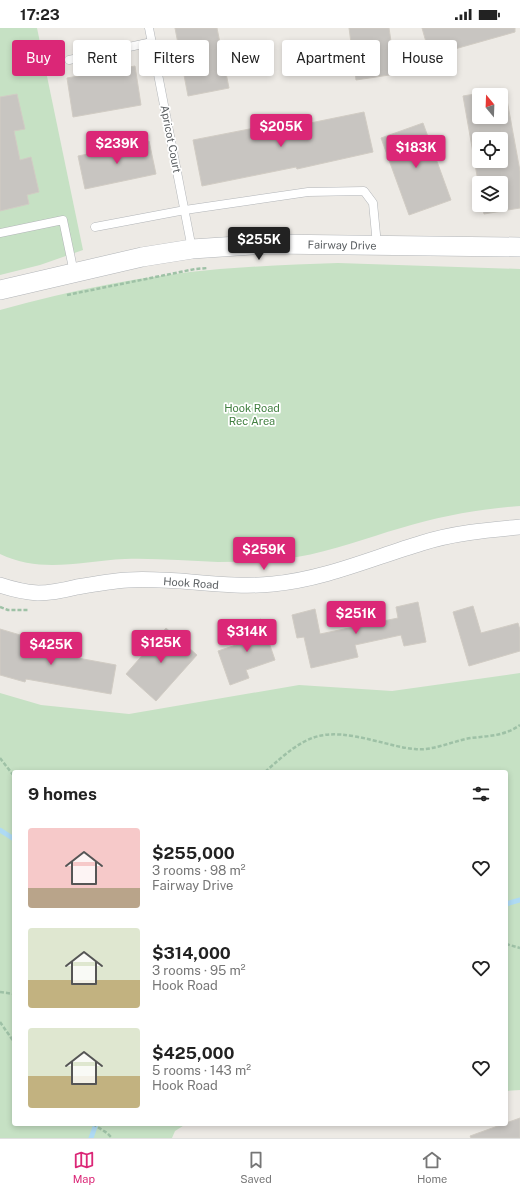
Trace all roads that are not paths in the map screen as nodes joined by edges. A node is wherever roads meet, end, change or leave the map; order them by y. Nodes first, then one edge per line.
1 (149, 28) edge
2 (152, 40) edge
3 (139, 45) edge
4 (69, 60) dead end
5 (159, 76) edge
6 (185, 210) junction
7 (95, 227) dead end
8 (0, 233) edge
9 (377, 246) junction
10 (520, 247) edge
11 (192, 249) junction
12 (74, 273) junction
13 (0, 290) edge
14 (520, 526) edge
15 (0, 585) edge

1 - 2 lane, Apricot Court
3 - 4 lane
5 - 6 lane, Apricot Court
6 - 7 lane
6 - 9 lane
6 - 11 lane, Apricot Court
8 - 12 lane
9 - 10 street, Fairway Drive
9 - 11 street, Fairway Drive
11 - 12 street, Fairway Drive
12 - 13 street, Fairway Drive
14 - 15 street, Hook Road

